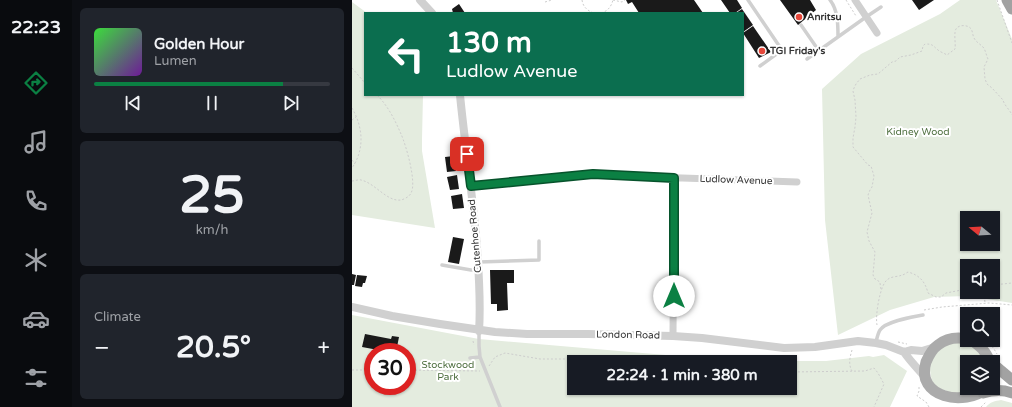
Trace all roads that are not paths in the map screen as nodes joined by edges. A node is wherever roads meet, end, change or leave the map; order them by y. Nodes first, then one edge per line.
1 (420, 0) edge
2 (748, 0) edge
3 (830, 0) edge
4 (855, 0) edge
5 (1007, 0) edge
6 (1010, 0) edge
7 (1012, 4) edge
8 (881, 7) dead end
9 (1012, 9) edge
10 (431, 12) edge
11 (866, 17) junction
12 (801, 25) dead end
13 (877, 33) dead end
14 (838, 37) junction
15 (819, 51) junction
16 (807, 59) dead end
17 (760, 66) dead end
18 (460, 96) edge
19 (674, 178) junction
20 (797, 182) dead end
21 (471, 186) junction
22 (539, 241) dead end
23 (442, 265) dead end
24 (478, 266) junction
25 (352, 307) edge
26 (921, 313) road end
27 (479, 331) junction
28 (673, 336) junction
29 (960, 338) edge
30 (876, 343) junction
31 (935, 347) junction
32 (981, 347) edge
33 (904, 352) junction
34 (988, 355) edge
35 (480, 357) junction
36 (470, 358) dead end
37 (1000, 368) edge
38 (1012, 380) edge
39 (922, 381) junction
40 (1012, 393) edge
41 (981, 396) edge
42 (951, 405) edge
43 (500, 407) edge

1 - 10 street
2 - 17 lane
3 - 14 lane
4 - 11 street
5 - 9 highway
6 - 7 highway
8 - 11 lane
11 - 13 street
11 - 14 lane
12 - 15 lane
14 - 15 lane
15 - 16 lane
18 - 21 street, Cutenhoe Road
19 - 20 street, Ludlow Avenue
19 - 21 street, Ludlow Avenue
19 - 28 street
21 - 24 street, Cutenhoe Road
22 - 24 lane
23 - 24 lane
24 - 27 street, Cutenhoe Road
25 - 27 street, London Road
26 - 30 lane
27 - 28 street, London Road
27 - 35 lane
28 - 30 street, London Road
29 - 31 main road
30 - 33 street, London Road
31 - 33 street, London Road
31 - 39 main road
32 - 34 main road
33 - 39 street, London Road
35 - 36 lane
35 - 43 lane
37 - 38 highway
39 - 42 main road
40 - 41 highway
41 - 42 main road

